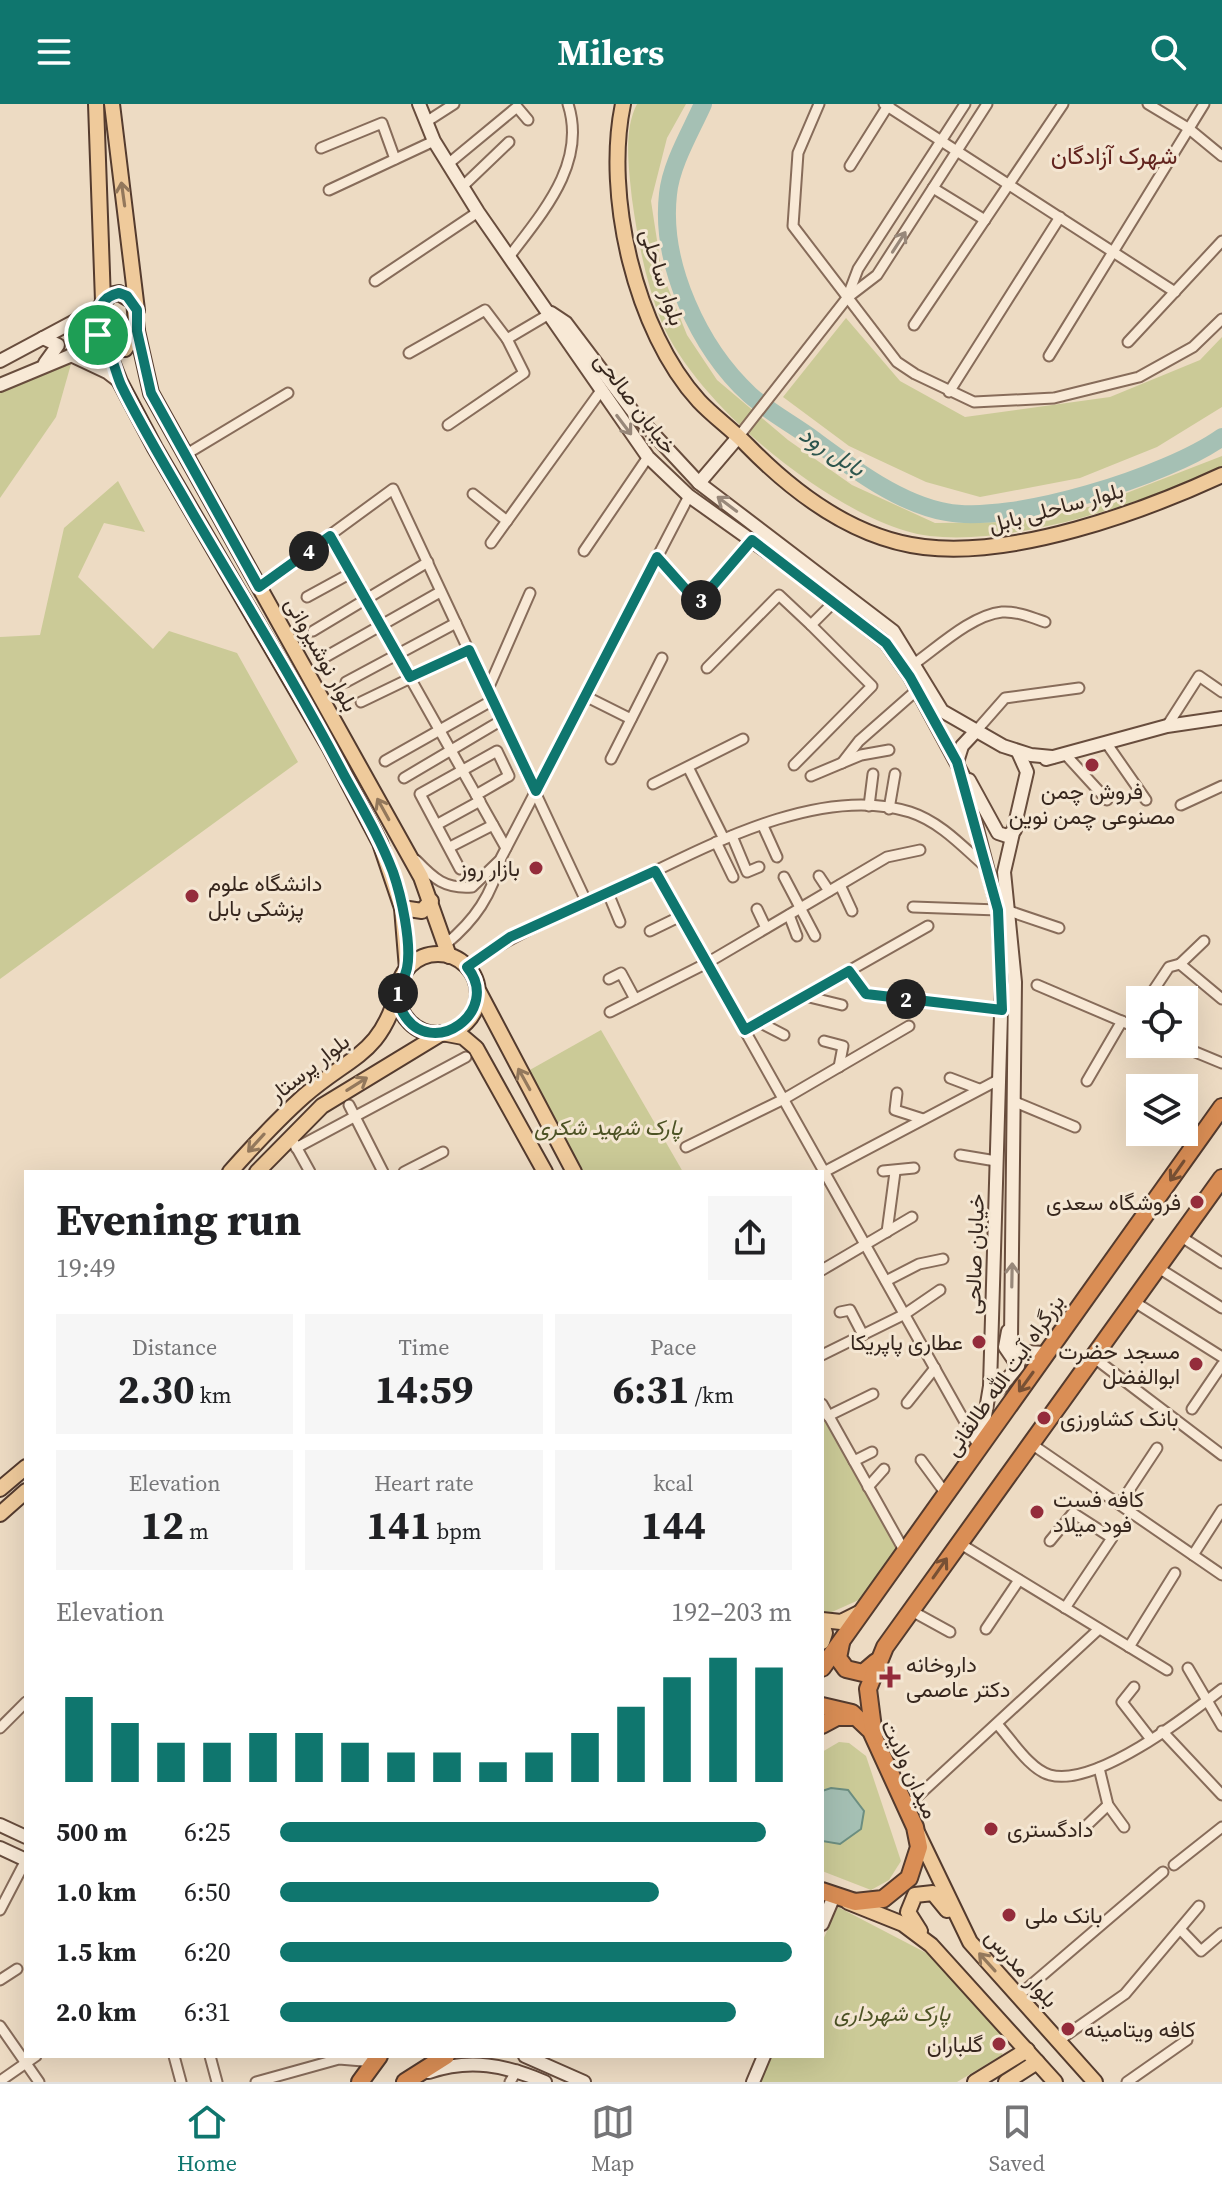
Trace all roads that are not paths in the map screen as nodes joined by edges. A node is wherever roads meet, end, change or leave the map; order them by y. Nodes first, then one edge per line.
1 (96, 104) edge
2 (112, 104) edge
3 (419, 104) edge
4 (454, 104) edge
5 (568, 104) edge
6 (623, 104) edge
7 (819, 104) edge
8 (965, 104) edge
9 (987, 104) edge
10 (1063, 104) edge
11 (1148, 104) edge
12 (1204, 104) edge
13 (887, 105) edge
14 (528, 120) dead end
15 (426, 122) junction
16 (1188, 128) junction
17 (434, 141) junction
18 (941, 141) junction
19 (509, 142) dead end
20 (321, 148) dead end
21 (957, 151) junction
22 (1222, 156) edge
23 (395, 159) junction
24 (448, 164) junction
25 (850, 166) dead end
26 (1009, 185) junction
27 (462, 187) junction
28 (933, 188) junction
29 (329, 190) dead end
30 (478, 212) junction
31 (1060, 217) junction
32 (985, 220) junction
33 (1222, 241) edge
34 (1113, 252) junction
35 (509, 257) junction
36 (375, 281) dead end
37 (1175, 292) junction
38 (847, 298) junction
39 (101, 304) junction
40 (137, 310) junction
41 (551, 313) junction
42 (1222, 319) edge
43 (914, 325) dead end
44 (137, 331) junction
45 (43, 338) junction
46 (507, 339) junction
47 (1128, 342) dead end
48 (104, 346) junction
49 (409, 353) dead end
50 (71, 355) junction
51 (1049, 356) dead end
52 (0, 361) edge
53 (40, 368) junction
54 (120, 382) junction
55 (0, 385) edge
56 (600, 392) junction
57 (949, 392) junction
58 (151, 393) junction
59 (288, 393) dead end
60 (131, 403) junction
61 (448, 425) dead end
62 (739, 436) junction
63 (185, 455) junction
64 (648, 457) junction
65 (1222, 475) edge
66 (699, 483) junction
67 (473, 494) dead end
68 (689, 496) junction
69 (507, 521) junction
70 (330, 536) junction
71 (752, 540) junction
72 (491, 543) dead end
73 (584, 551) dead end
74 (657, 557) junction
75 (428, 562) junction
76 (351, 573) junction
77 (259, 587) junction
78 (440, 592) junction
79 (530, 593) dead end
80 (307, 597) dead end
81 (366, 600) junction
82 (834, 602) junction
83 (1045, 622) dead end
84 (456, 623) junction
85 (811, 625) junction
86 (381, 626) junction
87 (313, 631) dead end
88 (469, 650) junction
89 (397, 654) junction
90 (327, 656) dead end
91 (662, 658) dead end
92 (914, 664) junction
93 (707, 668) dead end
94 (410, 677) junction
95 (346, 682) dead end
96 (1079, 688) dead end
97 (488, 689) junction
98 (917, 690) junction
99 (1222, 692) edge
100 (585, 696) junction
101 (493, 700) junction
102 (361, 702) dead end
103 (1222, 718) edge
104 (631, 719) junction
105 (502, 720) junction
106 (959, 721) junction
107 (1167, 726) junction
108 (440, 731) junction
109 (939, 731) junction
110 (976, 731) junction
111 (743, 739) dead end
112 (1107, 744) junction
113 (889, 750) dead end
114 (452, 751) junction
115 (1018, 752) junction
116 (1059, 756) junction
117 (611, 759) dead end
118 (385, 761) dead end
119 (957, 762) junction
120 (842, 763) junction
121 (794, 765) dead end
122 (688, 767) junction
123 (462, 770) junction
124 (1027, 772) junction
125 (873, 774) dead end
126 (895, 774) dead end
127 (963, 775) junction
128 (811, 776) dead end
129 (404, 778) dead end
130 (653, 784) dead end
131 (1222, 786) edge
132 (536, 791) junction
133 (478, 798) junction
134 (1107, 800) dead end
135 (1146, 800) dead end
136 (1181, 805) dead end
137 (869, 806) junction
138 (889, 809) junction
139 (438, 824) junction
140 (493, 825) junction
141 (763, 826) junction
142 (1015, 830) junction
143 (724, 839) junction
144 (450, 847) junction
145 (406, 849) junction
146 (920, 850) dead end
147 (504, 853) junction
148 (777, 857) dead end
149 (759, 867) dead end
150 (460, 869) dead end
151 (989, 869) junction
152 (655, 871) junction
153 (1004, 872) junction
154 (819, 876) dead end
155 (733, 877) dead end
156 (784, 877) dead end
157 (840, 885) junction
158 (829, 891) junction
159 (608, 893) junction
160 (431, 901) junction
161 (587, 903) junction
162 (913, 907) dead end
163 (402, 908) junction
164 (800, 908) junction
165 (757, 909) dead end
166 (1004, 910) junction
167 (852, 911) dead end
168 (789, 915) junction
169 (681, 916) junction
170 (620, 922) dead end
171 (928, 926) dead end
172 (766, 928) junction
173 (1059, 928) dead end
174 (650, 931) dead end
175 (797, 936) dead end
176 (815, 936) dead end
177 (1204, 941) dead end
178 (448, 950) junction
179 (707, 963) junction
180 (1180, 964) junction
181 (467, 967) junction
182 (407, 969) junction
183 (849, 971) junction
184 (609, 979) dead end
185 (476, 984) junction
186 (1037, 985) dead end
187 (1156, 986) edge
188 (399, 987) junction
189 (805, 996) junction
190 (635, 999) junction
191 (1222, 999) edge
192 (842, 1005) dead end
193 (1002, 1010) junction
194 (610, 1012) dead end
195 (759, 1022) junction
196 (1126, 1023) edge
197 (909, 1026) dead end
198 (745, 1030) junction
199 (1126, 1031) edge
200 (442, 1033) junction
201 (784, 1035) dead end
202 (824, 1041) dead end
203 (1198, 1053) edge
204 (466, 1057) dead end
205 (1000, 1060) joint
206 (1015, 1062) joint
207 (1222, 1063) edge
208 (839, 1067) junction
209 (950, 1078) dead end
210 (1000, 1079) junction
211 (1087, 1081) dead end
212 (979, 1089) junction
213 (897, 1093) dead end
214 (784, 1099) junction
215 (1015, 1102) junction
216 (349, 1105) dead end
217 (1222, 1107) edge
218 (356, 1118) junction
219 (923, 1119) junction
220 (1075, 1127) dead end
221 (293, 1142) junction
222 (686, 1147) dead end
223 (1193, 1148) joint
224 (443, 1152) dead end
225 (960, 1155) dead end
226 (996, 1161) junction
227 (914, 1168) dead end
228 (232, 1170) edge
229 (259, 1170) edge
230 (309, 1170) edge
231 (382, 1170) edge
232 (408, 1170) edge
233 (544, 1170) edge
234 (573, 1170) edge
235 (822, 1170) edge
236 (824, 1171) edge
237 (883, 1171) dead end
238 (895, 1172) junction
239 (824, 1174) edge
240 (1222, 1178) edge
241 (912, 1217) dead end
242 (887, 1232) junction
243 (1180, 1236) junction
244 (866, 1245) junction
245 (943, 1259) dead end
246 (1222, 1263) edge
247 (1157, 1267) junction
248 (824, 1269) edge
249 (886, 1281) junction
250 (940, 1290) dead end
251 (1133, 1301) junction
252 (1222, 1308) edge
253 (840, 1312) dead end
254 (905, 1314) junction
255 (1011, 1317) junction
256 (863, 1335) junction
257 (1047, 1353) junction
258 (824, 1354) edge
259 (1093, 1357) junction
260 (1222, 1357) edge
261 (1222, 1365) edge
262 (935, 1368) junction
263 (991, 1373) junction
264 (873, 1394) dead end
265 (907, 1403) dead end
266 (824, 1408) edge
267 (1192, 1409) dead end
268 (828, 1416) junction
269 (1030, 1443) junction
270 (980, 1447) junction
271 (1157, 1448) dead end
272 (872, 1452) dead end
273 (1222, 1455) edge
274 (921, 1460) dead end
275 (854, 1461) junction
276 (24, 1469) edge
277 (884, 1469) dead end
278 (868, 1487) junction
279 (0, 1489) edge
280 (24, 1493) edge
281 (946, 1494) junction
282 (1120, 1504) junction
283 (1222, 1510) edge
284 (0, 1514) edge
285 (1050, 1541) dead end
286 (958, 1542) junction
287 (905, 1552) junction
288 (1193, 1555) junction
289 (1175, 1573) dead end
290 (1222, 1575) edge
291 (1019, 1580) junction
292 (1065, 1608) junction
293 (910, 1610) junction
294 (863, 1611) junction
295 (824, 1622) edge
296 (986, 1629) dead end
297 (1099, 1629) junction
298 (950, 1632) dead end
299 (844, 1638) junction
300 (885, 1647) junction
301 (1129, 1647) junction
302 (824, 1665) edge
303 (1188, 1668) dead end
304 (1167, 1670) dead end
305 (1134, 1687) dead end
306 (1222, 1689) edge
307 (1208, 1700) junction
308 (24, 1704) edge
309 (824, 1706) edge
310 (824, 1724) edge
311 (997, 1724) junction
312 (1222, 1726) edge
313 (0, 1728) edge
314 (869, 1729) junction
315 (1162, 1731) junction
316 (1150, 1738) junction
317 (1099, 1768) junction
318 (1222, 1795) edge
319 (1108, 1805) junction
320 (906, 1807) junction
321 (0, 1825) edge
322 (915, 1827) junction
323 (1124, 1827) dead end
324 (1222, 1827) edge
325 (1084, 1828) dead end
326 (24, 1836) edge
327 (0, 1848) edge
328 (24, 1859) edge
329 (24, 1864) edge
330 (1174, 1865) dead end
331 (1163, 1872) dead end
332 (833, 1896) edge
333 (1199, 1906) dead end
334 (0, 1910) edge
335 (824, 1919) edge
336 (1180, 1929) junction
337 (1222, 1933) edge
338 (967, 1938) junction
339 (936, 1949) junction
340 (17, 1969) dead end
341 (0, 1980) edge
342 (1018, 1996) junction
343 (0, 2026) edge
344 (1187, 2040) dead end
345 (1058, 2041) junction
346 (1027, 2050) junction
347 (33, 2058) edge
348 (175, 2058) edge
349 (211, 2058) edge
350 (376, 2058) edge
351 (443, 2058) edge
352 (530, 2058) edge
353 (763, 2058) edge
354 (482, 2060) edge
355 (1037, 2062) junction
356 (26, 2063) junction
357 (513, 2076) edge
358 (3, 2079) dead end
359 (410, 2079) edge
360 (39, 2082) edge
361 (181, 2082) edge
362 (217, 2082) edge
363 (256, 2082) edge
364 (360, 2082) edge
365 (545, 2082) edge
366 (584, 2082) edge
367 (753, 2082) edge
368 (975, 2082) edge
369 (1006, 2082) edge
370 (1055, 2082) edge
371 (1095, 2082) edge
372 (1127, 2082) edge

1 - 39 main road
40 -> 2 main road
3 - 15 main road, خيابان صالحی
4 - 15 street
5 - 35 street
6 - 62 main road, بلوار ساحلی
7 - 38 street
8 - 18 street
9 - 21 street
10 - 26 street
11 - 16 street
12 - 16 street
13 - 18 street
13 - 25 street
14 - 24 street
15 - 17 main road, خيابان صالحی
16 - 22 street
16 - 34 street
17 - 23 street
17 - 24 main road, خيابان صالحی
18 - 21 street
18 - 38 street
19 - 27 street
20 - 23 street
21 - 26 street
21 - 28 street
23 - 29 street
24 - 27 main road, خيابان صالحی
26 - 31 street
26 - 32 street
27 - 30 main road, خيابان صالحی
28 - 32 street
38 -> 28 street
30 - 35 main road, خيابان صالحی
30 - 36 street
31 - 34 street
31 - 57 street
32 - 43 street
33 - 37 street
34 - 37 street
34 - 51 street
35 - 41 main road, خيابان صالحی
37 - 47 street
38 - 57 street
38 - 62 street
39 - 40 main road
39 - 45 main road
39 - 48 main road
40 - 44 main road
41 - 46 street
41 - 56 main road, خيابان صالحی
41 - 66 main road, خيابان صالحی
42 - 57 street
44 - 48 main road
44 - 58 main road, بلوار نوشیروانی
45 - 52 main road
45 - 53 main road
46 - 49 street
46 - 61 street
48 - 50 main road
48 - 54 main road, بلوار نوشیروانی
50 - 53 main road
50 - 54 main road
53 - 55 main road
54 - 60 main road, بلوار نوشیروانی
56 -> 64 main road, خيابان صالحی
56 - 69 street
58 - 60 main road
58 - 63 main road, بلوار نوشیروانی
59 - 63 street
60 - 163 main road, بلوار نوشیروانی
62 - 65 main road, بلوار ساحلی بابل
62 - 66 main road
63 - 77 main road, بلوار نوشیروانی
64 - 68 main road, خيابان صالحی
64 - 73 street
92 -> 66 main road, خيابان صالحی
67 - 69 street
68 - 71 main road, خيابان صالحی
68 - 74 street
69 - 72 street
70 - 75 street
70 - 76 street
70 - 77 street
71 - 74 street
71 - 82 main road, خيابان صالحی
74 - 100 street
75 - 78 street
75 - 81 street
76 - 80 street
76 - 81 street
145 -> 77 main road, بلوار نوشیروانی
78 - 84 street
78 - 86 street
79 - 97 street
81 - 86 street
81 - 87 street
82 - 85 street
82 - 98 main road, خيابان صالحی
83 - 92 street
84 - 88 street
84 - 89 street
85 - 93 street
85 - 121 street
86 - 89 street
86 - 90 street
88 - 94 street
88 - 97 street
89 - 94 street
89 - 95 street
91 - 104 street
92 - 106 main road, خيابان صالحی
94 - 102 street
94 - 108 street
96 - 110 street
97 - 101 street
98 - 109 main road, خيابان صالحی
98 - 120 street
99 - 107 street
100 - 104 street
100 - 132 street
101 - 105 street
101 - 108 street
103 - 107 main road
104 - 117 street
105 - 114 street
105 - 132 street
106 - 109 main road
106 - 110 main road, خيابان صالحی
107 - 112 main road
108 - 114 street
108 - 118 street
109 - 119 main road, خيابان صالحی
110 - 115 main road, خيابان صالحی
110 - 119 main road
111 - 122 street
112 - 116 main road
112 - 135 street
113 - 120 street
114 - 123 street
114 - 129 street
115 - 116 main road, خيابان صالحی
115 - 124 main road
116 - 124 main road
116 - 134 street
119 - 127 main road, خيابان صالحی
120 - 128 street
122 - 130 street
122 - 143 street
123 - 133 street
123 - 133 street
123 - 139 street
124 - 142 main road, خيابان صالحی
125 - 137 street
126 - 138 street
127 - 142 main road
127 - 151 main road, خيابان صالحی
131 - 136 street
132 - 147 street
132 - 161 street
133 - 139 street
133 - 140 street
137 - 138 street
137 - 141 street
138 - 151 street
139 - 144 street
140 - 144 street
140 - 147 street
141 - 143 street
141 - 148 street
142 - 153 main road, خيابان صالحی
143 - 149 street
143 - 152 street
143 - 155 street
144 - 150 street
145 - 147 street
145 - 160 main road, بلوار نوشیروانی
146 - 157 street
147 - 178 street
151 - 153 main road
151 - 166 main road, خيابان صالحی
152 - 159 street
152 - 169 street
153 - 166 main road, خيابان صالحی
154 - 158 street
156 - 164 street
157 - 158 street
157 - 167 street
158 - 164 street
159 - 161 street
159 - 170 street
160 - 163 main road
160 - 178 main road, بلوار نوشیروانی
161 - 181 street
162 - 166 street
163 - 182 main road, بلوار نوشیروانی
164 - 168 street
164 - 176 street
165 - 172 street
166 - 173 street
166 - 193 main road, خيابان صالحی
166 - 206 main road, خيابان صالحی
168 - 172 street
168 - 175 street
169 - 174 street
169 - 179 street
171 - 183 street
172 - 179 street
177 - 180 street
178 - 181 main road
178 - 182 main road
179 - 190 street
179 - 198 street
180 - 187 street
180 - 191 street
181 - 185 main road
182 - 188 main road
183 - 189 street
183 - 193 street
184 - 190 street
185 - 200 main road
234 -> 185 main road
186 - 196 street
188 - 200 main road
188 -> 228 main road, بلوار پرستار
189 - 192 street
189 - 195 street
190 - 194 street
193 - 205 main road, خيابان صالحی
195 - 198 street
195 - 201 street
197 - 208 street
198 - 214 street
199 - 211 street
221 -> 200 main road, بلوار پرستار
200 - 233 main road
202 - 208 street
203 - 207 street
204 - 218 street
205 - 210 main road, خیابان صالحی
206 - 215 main road, خیابان صالحی
208 - 214 street
209 - 212 street
210 - 212 street
210 - 226 main road, خیابان صالحی
212 - 219 street
213 - 219 street
214 - 222 street
214 - 235 street
215 - 220 street
255 -> 215 main road, خیابان صالحی
216 - 218 street
217 - 223 highway, بزرگراه آیت الله طالقانی
218 - 221 street
218 - 231 street
219 - 236 street
221 - 229 main road, بلوار پرستار
221 - 230 street
223 -> 257 highway, بزرگراه آیت الله طالقانی
224 - 232 street
225 - 226 street
226 - 263 main road, خیابان صالحی
227 - 238 street
237 - 238 street
238 - 242 street
239 - 244 street
240 - 243 highway
241 - 242 street
242 - 244 street
243 - 246 street
243 - 247 highway
244 - 248 street
244 - 249 street
245 - 249 street
247 - 251 highway
247 - 252 street
249 - 254 street
250 - 254 street
251 - 259 highway
251 - 260 street
253 - 256 street
254 - 256 street
254 - 262 street
255 - 257 main road, خیابان صالحی
255 - 263 main road
256 - 258 street
257 -> 270 highway, بزرگراه آیت الله طالقانی
259 - 269 highway
259 - 273 street
261 - 267 street
262 - 265 street
262 - 270 street
263 - 270 main road, خیابان صالحی
264 - 268 street
266 - 268 street
268 - 275 street
269 - 282 street
269 - 286 highway
270 - 281 highway, بزرگراه آیت الله طالقانی
271 - 282 street
272 - 275 street
274 - 281 street
275 - 278 street
276 - 279 main road
277 - 278 street
278 - 287 street
280 - 284 main road
281 - 287 highway, بزرگراه آیت الله طالقانی
282 - 288 street
283 - 288 street
285 - 292 street
286 - 291 street
293 -> 286 highway
287 - 294 highway, بزرگراه آیت الله طالقانی
288 - 290 street
289 - 301 street
291 - 292 street
291 - 296 street
292 - 297 street
293 - 298 street
293 - 300 highway
294 - 295 main road
294 - 299 highway, بزرگراه آیت الله طالقانی
297 - 301 street
297 - 311 street
299 - 300 highway
299 - 302 highway, بزرگراه آیت الله طالقانی
300 - 314 highway
301 - 304 street
303 - 307 street
305 - 316 street
306 - 307 street
307 - 312 street
307 - 315 street
308 - 313 street
309 - 314 highway, میدان ولایت
310 - 314 highway
311 - 317 street
311 - 320 street
314 - 320 highway, میدان ولایت
315 - 316 street
315 - 318 street
316 - 317 street
317 - 319 street
319 - 323 street
319 - 325 street
320 - 322 highway, میدان ولایت
321 - 326 main road
322 - 332 highway, میدان ولایت
322 - 338 main road, بلوار مدرس
324 - 330 street
327 - 328 main road
329 - 334 street
331 - 342 street
332 - 335 main road
332 - 339 main road
333 - 336 street
336 - 337 street
336 - 345 street
338 - 339 main road
342 -> 338 main road, بلوار مدرس
339 - 346 main road
340 - 341 street
342 - 345 main road, بلوار مدرس
343 - 356 street
344 - 372 street
345 - 371 main road, بلوار مدرس
346 - 355 main road
346 - 368 main road
347 - 356 street
348 - 361 street
349 - 362 street
350 - 363 street
350 - 364 highway
351 - 359 highway
352 - 366 main road
353 - 367 main road
354 - 357 main road
354 - 359 main road
355 - 369 main road
355 - 370 main road
356 - 358 street
356 - 360 street
357 - 365 main road

